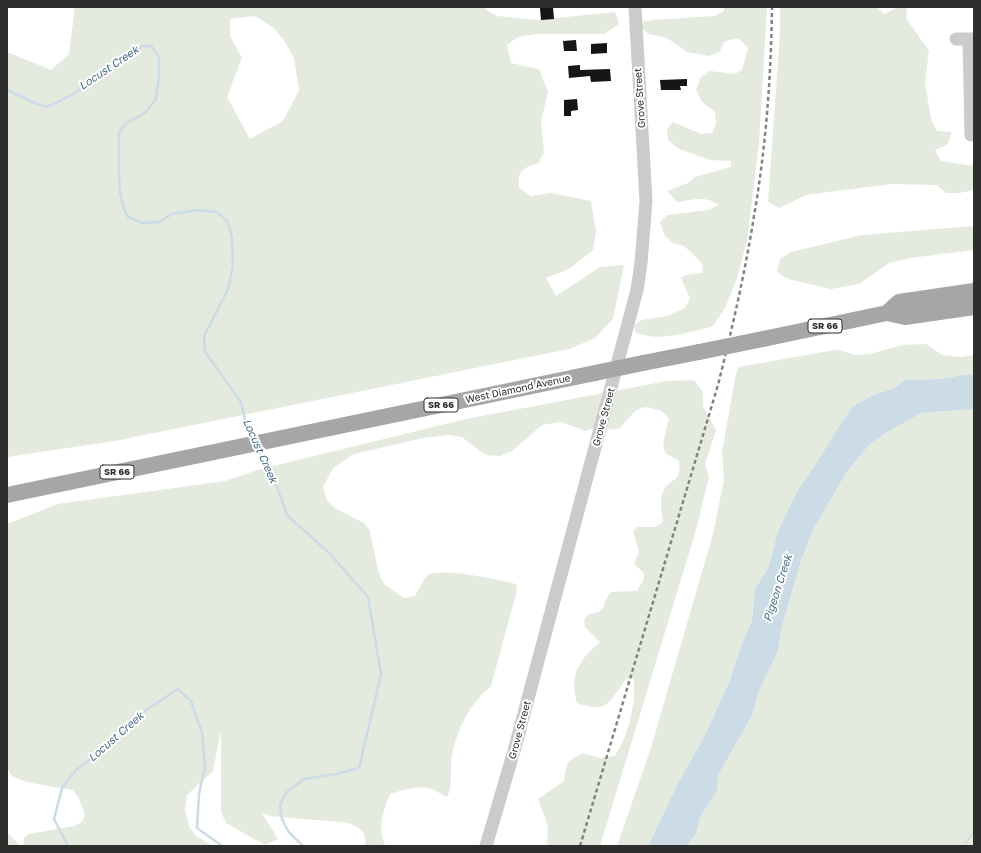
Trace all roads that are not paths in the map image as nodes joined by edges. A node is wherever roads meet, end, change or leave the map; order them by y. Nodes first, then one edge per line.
1 (635, 7) edge
2 (966, 39) edge
3 (971, 135) dead end
4 (974, 291) edge
5 (974, 307) edge
6 (887, 313) junction
7 (7, 495) edge
8 (486, 846) edge

1 - 8 street, Grove Street
2 - 3 street
4 - 6 main road, West Diamond Avenue / SR 66
5 - 6 main road, West Diamond Avenue / SR 66
6 - 7 main road, West Diamond Avenue / SR 66, bridge

